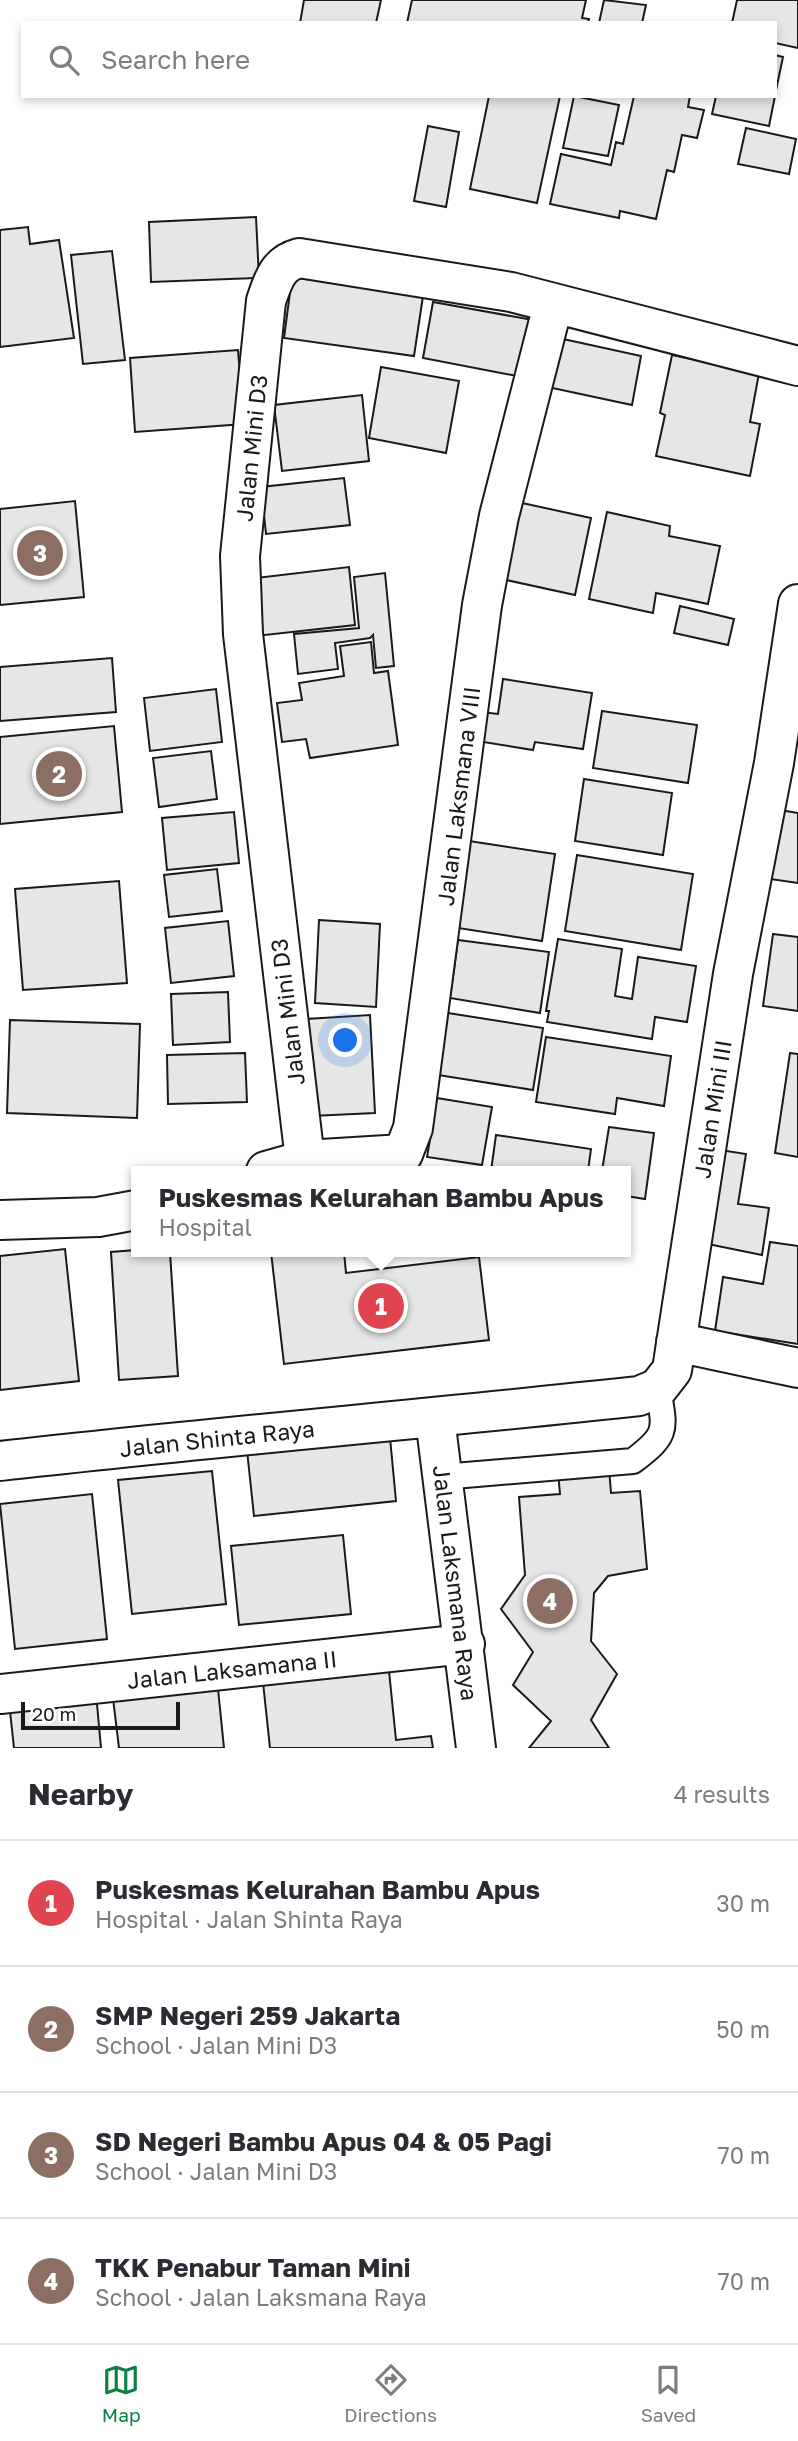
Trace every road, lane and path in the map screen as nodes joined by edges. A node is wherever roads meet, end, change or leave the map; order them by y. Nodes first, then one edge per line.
1 (553, 305) junction
2 (798, 366) edge
3 (798, 604) edge
4 (786, 765) edge
5 (305, 1160) junction
6 (284, 1166) edge
7 (131, 1211) edge
8 (0, 1220) edge
9 (676, 1342) junction
10 (798, 1368) edge
11 (658, 1388) junction
12 (435, 1418) junction
13 (0, 1461) edge
14 (442, 1477) junction
15 (465, 1644) junction
16 (0, 1694) edge
17 (477, 1748) edge

1 - 2 street, Jalan Mini D3
1 - 5 street, Jalan Laksmana VIII
1 - 5 street, Jalan Mini D3
3 - 4 street, Jalan Mini III
4 - 9 street, Jalan Mini III
5 - 6 street, Jalan Laksmana VIII
7 - 8 street
9 - 10 street
9 - 11 street, Jalan Mini III
11 - 12 street
11 - 14 lane
12 - 13 street, Jalan Shinta Raya
12 - 14 street, Jalan Laksmana Raya
14 - 15 street, Jalan Laksmana Raya
15 - 16 street, Jalan Laksamana II
15 - 17 street, Jalan Laksmana Raya

